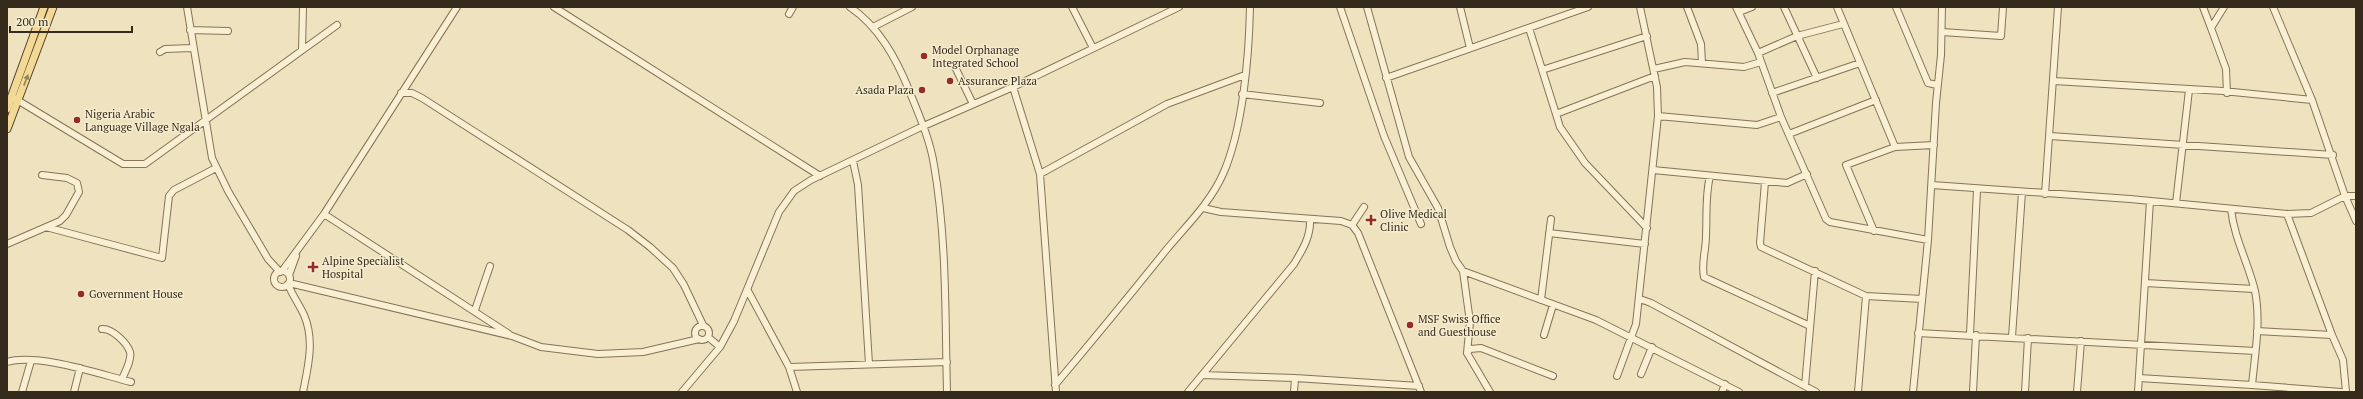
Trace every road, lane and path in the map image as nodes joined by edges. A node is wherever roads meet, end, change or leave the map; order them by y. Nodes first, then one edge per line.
1 (44, 7) edge
2 (53, 7) edge
3 (187, 7) edge
4 (303, 7) edge
5 (457, 7) edge
6 (554, 7) edge
7 (793, 7) edge
8 (850, 7) edge
9 (912, 7) edge
10 (1072, 7) edge
11 (1179, 7) edge
12 (1250, 7) edge
13 (1340, 7) edge
14 (1367, 7) edge
15 (1460, 7) edge
16 (1588, 7) edge
17 (1640, 7) edge
18 (1687, 7) edge
19 (1752, 7) edge
20 (1784, 7) edge
21 (1837, 7) edge
22 (1896, 7) edge
23 (1942, 7) edge
24 (2003, 7) edge
25 (2058, 7) edge
26 (2203, 7) edge
27 (2224, 7) edge
28 (2273, 7) edge
29 (1738, 10) edge
30 (789, 14) dead end
31 (1843, 24) junction
32 (337, 25) dead end
33 (873, 27) junction
34 (1529, 28) junction
35 (2211, 28) junction
36 (190, 30) junction
37 (228, 31) dead end
38 (1942, 32) junction
39 (1647, 36) junction
40 (1797, 36) junction
41 (192, 48) junction
42 (1093, 48) junction
43 (1470, 48) junction
44 (302, 50) junction
45 (160, 52) dead end
46 (1758, 53) junction
47 (1761, 62) junction
48 (1860, 63) junction
49 (1702, 64) junction
50 (955, 67) dead end
51 (1654, 69) junction
52 (1542, 70) junction
53 (1245, 75) junction
54 (1655, 76) junction
55 (1386, 78) junction
56 (1817, 78) junction
57 (2054, 81) junction
58 (408, 83) junction
59 (1937, 85) junction
60 (1013, 87) junction
61 (2189, 90) junction
62 (412, 93) junction
63 (2227, 93) junction
64 (401, 94) junction
65 (1242, 94) junction
66 (1772, 94) junction
67 (15, 98) junction
68 (1876, 100) junction
69 (2312, 100) junction
70 (1320, 103) dead end
71 (974, 104) junction
72 (7, 108) edge
73 (1556, 114) junction
74 (1658, 116) junction
75 (1781, 117) junction
76 (205, 122) junction
77 (921, 128) junction
78 (7, 129) edge
79 (1789, 134) junction
80 (2050, 136) junction
81 (1934, 145) junction
82 (1895, 146) junction
83 (2183, 146) junction
84 (2332, 155) junction
85 (853, 161) junction
86 (216, 168) junction
87 (1652, 170) junction
88 (1040, 174) junction
89 (1807, 174) junction
90 (42, 175) dead end
91 (820, 176) junction
92 (1710, 176) junction
93 (1765, 182) junction
94 (1932, 185) junction
95 (1977, 190) junction
96 (2022, 192) junction
97 (2045, 194) junction
98 (2345, 196) junction
99 (2356, 196) edge
100 (2150, 201) junction
101 (2176, 203) junction
102 (1364, 207) dead end
103 (1203, 208) junction
104 (2232, 209) junction
105 (324, 214) junction
106 (2287, 214) junction
107 (1310, 219) junction
108 (1551, 219) dead end
109 (2356, 221) edge
110 (1421, 224) dead end
111 (1352, 226) junction
112 (46, 227) junction
113 (1647, 228) junction
114 (1874, 231) junction
115 (1549, 233) junction
116 (1928, 240) junction
117 (7, 244) edge
118 (1645, 244) junction
119 (298, 251) junction
120 (268, 259) junction
121 (490, 266) dead end
122 (1463, 271) junction
123 (1815, 271) junction
124 (281, 272) junction
125 (274, 277) junction
126 (289, 280) junction
127 (2145, 283) junction
128 (280, 287) junction
129 (2254, 290) junction
130 (748, 291) junction
131 (1866, 296) junction
132 (293, 297) junction
133 (1640, 299) junction
134 (1922, 299) junction
135 (1541, 300) junction
136 (1553, 305) junction
137 (475, 310) junction
138 (695, 311) junction
139 (703, 325) junction
140 (1810, 326) junction
141 (102, 329) dead end
142 (695, 330) junction
143 (2256, 331) junction
144 (1918, 333) junction
145 (1544, 335) dead end
146 (1973, 335) junction
147 (2332, 335) junction
148 (512, 336) junction
149 (1631, 336) junction
150 (708, 337) junction
151 (2012, 337) junction
152 (2028, 338) junction
153 (699, 339) junction
154 (685, 341) junction
155 (2081, 341) junction
156 (2141, 345) junction
157 (720, 346) junction
158 (1652, 347) junction
159 (2255, 351) junction
160 (1467, 354) junction
161 (31, 361) junction
162 (7, 362) edge
163 (946, 362) junction
164 (870, 364) junction
165 (789, 367) junction
166 (80, 368) junction
167 (1641, 374) dead end
168 (1202, 375) junction
169 (1553, 376) dead end
170 (1616, 376) dead end
171 (1295, 378) junction
172 (2139, 378) junction
173 (122, 379) junction
174 (131, 382) dead end
175 (1725, 384) junction
176 (2252, 385) junction
177 (1419, 386) junction
178 (1804, 386) junction
179 (1056, 389) edge
180 (22, 392) edge
181 (74, 392) edge
182 (303, 392) edge
183 (682, 392) edge
184 (797, 392) edge
185 (947, 392) edge
186 (1188, 392) edge
187 (1294, 392) edge
188 (1421, 392) edge
189 (1490, 392) edge
190 (1722, 392) edge
191 (1740, 392) edge
192 (1816, 392) edge
193 (1858, 392) edge
194 (1913, 392) edge
195 (1973, 392) edge
196 (2025, 392) edge
197 (2077, 392) edge
198 (2138, 392) edge
199 (2341, 392) edge
200 (2346, 392) edge

1 - 67 main road
67 -> 2 main road
3 - 36 street
4 - 44 street
5 - 58 street
6 - 91 street
7 - 30 street
8 - 33 street
9 - 33 street
10 - 42 street
11 - 42 street
12 - 53 street
13 - 110 street
14 - 55 street
15 - 43 street
16 - 34 street
17 - 39 street
18 - 49 street
19 - 29 street
20 - 40 street
21 - 31 street
22 - 59 street
23 - 38 street
24 - 38 street
25 - 57 street
26 - 35 street
27 - 35 street
28 - 69 street
29 - 46 street
31 - 40 street
31 - 48 street
32 - 44 street
33 - 77 street
34 - 43 street
34 - 52 street
35 - 63 street
36 - 37 street
36 - 41 street
38 - 59 street
39 - 51 street
39 - 52 street
40 - 46 street
40 - 56 street
41 - 45 street
41 - 76 street
42 - 60 street
43 - 55 street
44 - 76 street
46 - 47 street
47 - 49 street
47 - 66 street
48 - 56 street
48 - 68 street
49 - 51 street
50 - 71 street
51 - 54 street
52 - 73 street
53 - 65 street
53 - 88 street
54 - 73 street
54 - 74 street
55 - 122 street
56 - 66 street
57 - 61 street
57 - 80 street
58 - 62 street
58 - 64 street
59 - 81 street
60 - 71 street
60 - 88 street
61 - 63 street
61 - 83 street
62 - 64 street
62 - 138 street
63 - 69 street
64 - 105 street
65 - 70 street
65 - 103 street
66 - 75 street
67 - 72 main road
67 - 76 street
67 - 78 main road
68 - 79 street
68 - 82 street
69 - 84 street
71 - 77 street
73 - 113 street
74 - 75 street
74 - 87 street
75 - 79 street
76 - 86 street
77 - 85 street
77 - 163 street
79 - 89 street
80 - 83 street
80 - 97 street
81 - 82 street
81 - 94 street
82 - 114 street
83 - 84 street
83 - 101 street
84 - 98 street
85 - 91 street
85 - 164 street
86 - 112 street
86 - 120 street
87 - 92 street
87 - 113 street
88 - 179 street
89 - 93 street
89 - 114 street
90 - 112 street
91 - 130 street
92 - 93 street
92 - 140 street
93 - 123 street
94 - 95 street
94 - 116 street
95 - 96 street
95 - 146 street
96 - 97 street
96 - 151 street
97 - 100 street
98 - 99 street
98 - 106 street
98 - 109 street
100 - 101 street
100 - 127 street
101 - 104 street
102 - 111 street
103 - 107 street
103 - 179 street
104 - 106 street
104 - 129 street
105 - 119 street
105 - 137 street
106 - 147 street
107 - 111 street
107 - 168 street
108 - 115 street
111 - 177 street
112 - 117 street
113 - 118 street
114 - 116 street
115 - 118 street
115 - 135 street
116 - 134 street
118 - 133 street
119 - 124 street
119 - 126 street
120 - 124 street
120 - 125 street
121 - 137 street
122 - 135 street
122 - 160 street
123 - 131 street
123 - 140 street
124 - 125 street
124 - 126 street
125 - 128 street
126 - 128 street
126 - 132 street
126 - 148 street
127 - 129 street
127 - 156 street
128 - 132 street
129 - 143 street
130 - 157 street
130 - 165 street
131 - 134 street
131 - 193 street
132 - 182 street
133 - 149 street
133 - 178 street
134 - 144 street
135 - 136 street
136 - 145 street
136 - 149 street
137 - 148 street
138 - 139 street
138 - 142 street
139 - 142 street
139 - 150 street
140 - 178 street
141 - 173 street
142 - 153 street
142 - 154 street
143 - 147 street
143 - 159 street
144 - 146 street
144 - 194 street
146 - 151 street
146 - 195 street
147 - 200 street
148 - 154 street
149 - 158 street
149 - 170 street
150 - 153 street
150 - 157 street
151 - 152 street
152 - 155 street
152 - 196 street
153 - 154 street
155 - 156 street
155 - 197 street
156 - 159 street
156 - 172 street
157 - 183 street
158 - 167 street
158 - 175 street
159 - 176 street
160 - 169 street
160 - 189 street
161 - 162 street
161 - 166 street
161 - 180 street
163 - 164 street
163 - 185 street
164 - 165 street
165 - 184 street
166 - 173 street
166 - 181 street
168 - 171 street
168 - 186 street
171 - 177 street
171 - 187 street
172 - 176 street
172 - 198 street
173 - 174 street
175 - 190 street
175 - 191 street
176 - 199 street
177 - 188 street
178 - 192 street

